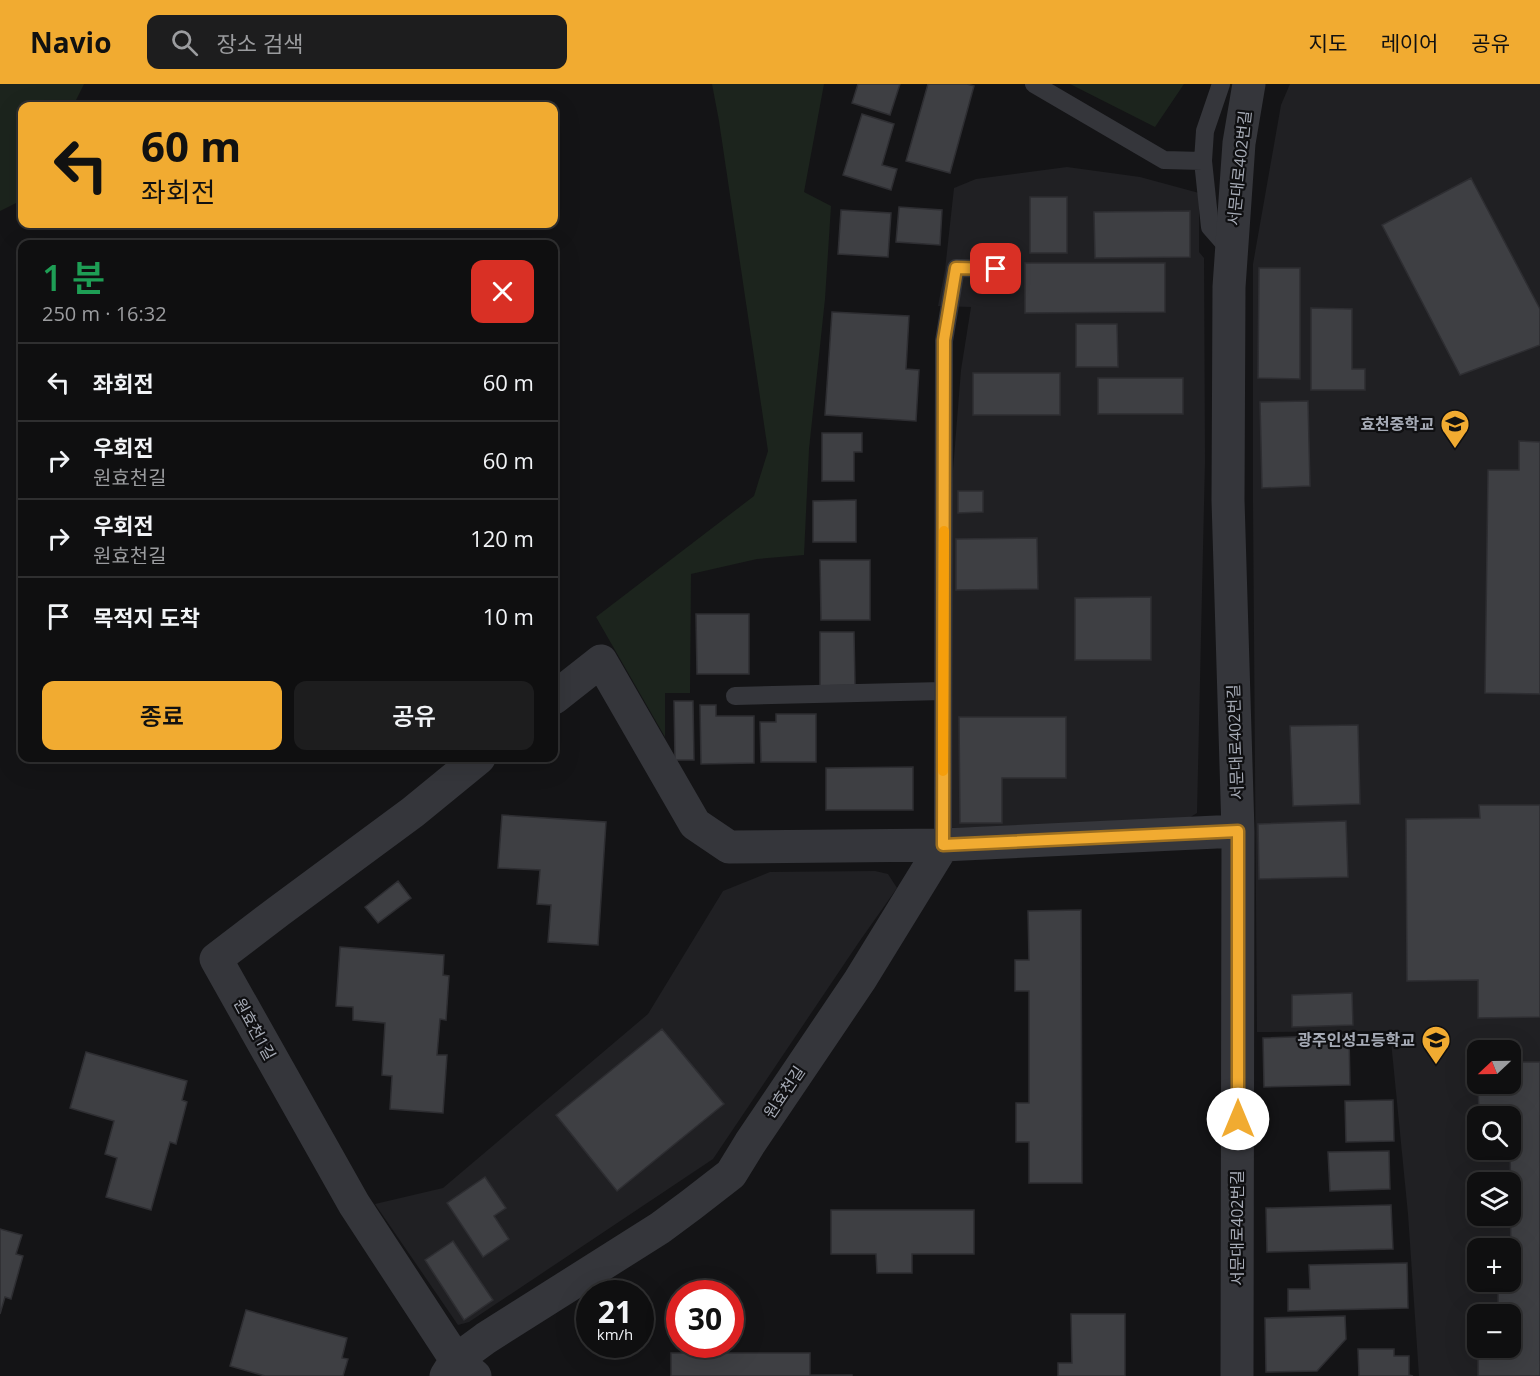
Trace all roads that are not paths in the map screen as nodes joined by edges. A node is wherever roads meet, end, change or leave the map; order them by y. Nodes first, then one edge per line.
1 (1034, 84) edge
2 (1221, 84) edge
3 (1249, 84) edge
4 (1203, 161) junction
5 (1231, 252) junction
6 (996, 269) dead end
7 (943, 691) junction
8 (558, 695) edge
9 (735, 696) dead end
10 (474, 762) edge
11 (1238, 831) junction
12 (943, 845) junction
13 (459, 1371) edge
14 (1237, 1376) edge

1 - 4 lane
2 - 4 lane, 서문대로402번길
3 - 5 street, 서문대로402번길
4 - 5 lane, 서문대로402번길
5 - 11 street, 서문대로402번길
6 - 7 lane
7 - 9 lane
7 - 12 lane
8 - 12 street
10 - 13 street, 원효천1길
11 - 12 street
11 - 14 street, 서문대로402번길
12 - 13 street, 원효천길

